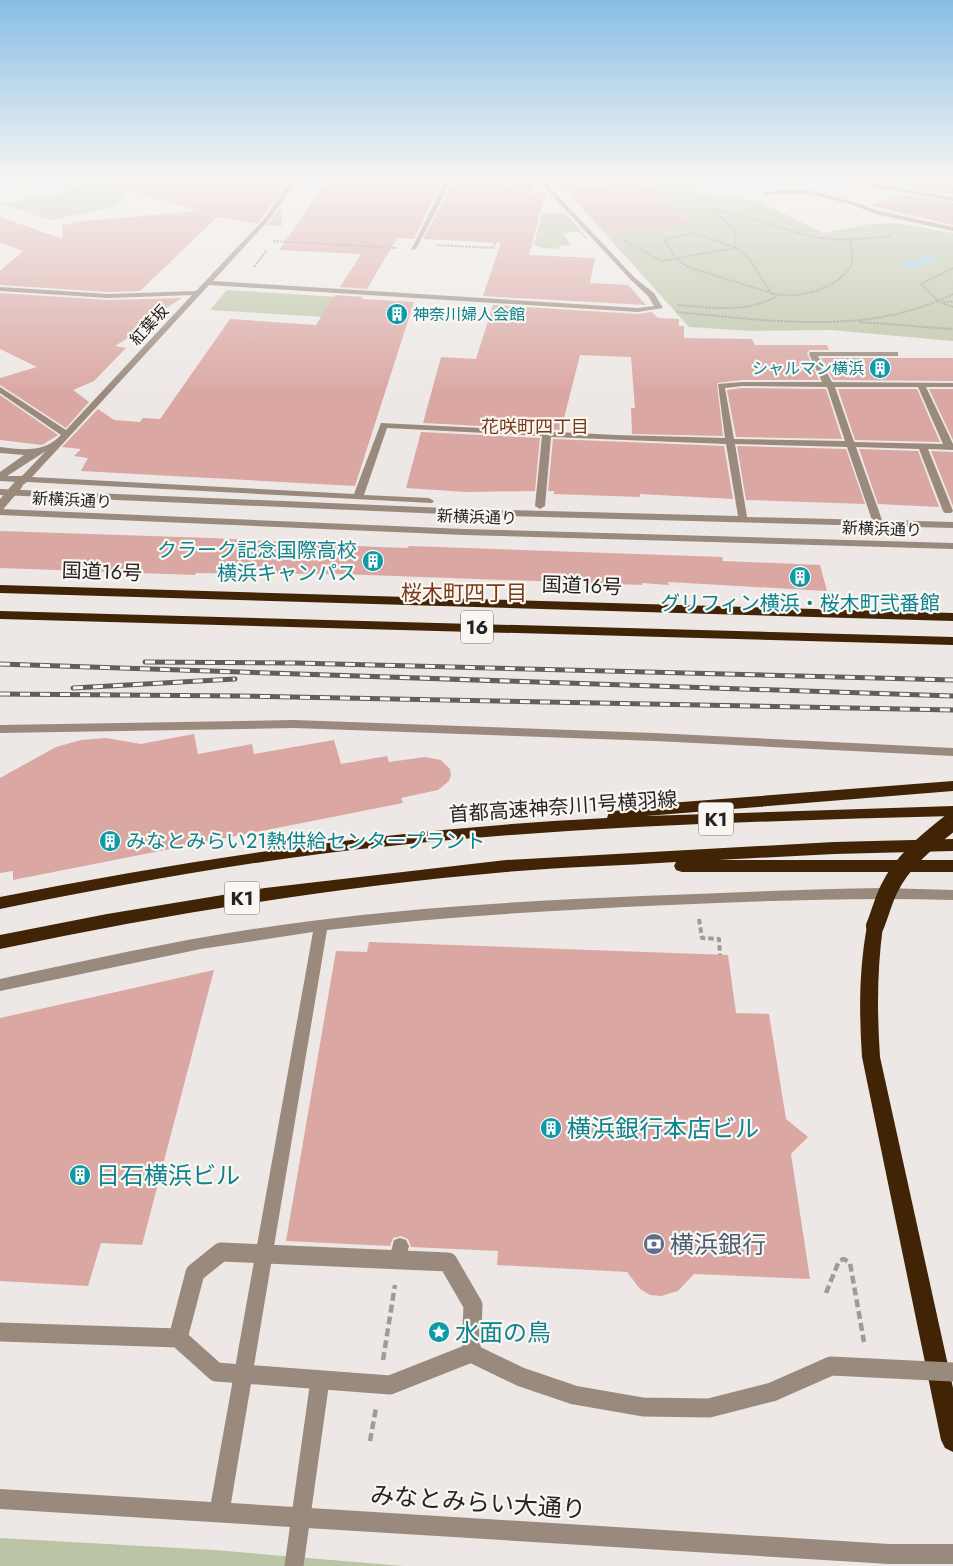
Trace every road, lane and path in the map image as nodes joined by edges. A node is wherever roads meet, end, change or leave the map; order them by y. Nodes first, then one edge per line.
1 (237, 250) edge
2 (606, 250) edge
3 (643, 250) edge
4 (671, 250) edge
5 (725, 250) edge
6 (739, 250) edge
7 (850, 250) edge
8 (676, 259) junction
9 (953, 268) edge
10 (207, 283) junction
11 (0, 289) edge
12 (198, 293) junction
13 (772, 293) junction
14 (953, 294) edge
15 (776, 296) junction
16 (939, 302) junction
17 (953, 302) edge
18 (674, 305) dead end
19 (953, 307) edge
20 (675, 312) dead end
21 (854, 322) junction
22 (953, 329) edge
23 (895, 354) dead end
24 (829, 384) junction
25 (922, 384) junction
26 (953, 385) edge
27 (0, 389) edge
28 (66, 434) junction
29 (547, 435) junction
30 (731, 441) junction
31 (851, 444) junction
32 (922, 446) junction
33 (53, 447) junction
34 (951, 447) edge
35 (0, 450) edge
36 (34, 453) junction
37 (0, 477) edge
38 (21, 482) junction
39 (0, 492) edge
40 (358, 497) junction
41 (0, 506) edge
42 (540, 506) junction
43 (948, 511) dead end
44 (0, 512) edge
45 (685, 517) junction
46 (743, 519) junction
47 (878, 522) junction
48 (953, 524) edge
49 (953, 546) edge
50 (0, 589) edge
51 (0, 615) edge
52 (953, 616) edge
53 (953, 641) edge
54 (0, 729) edge
55 (953, 752) edge
56 (953, 786) edge
57 (953, 811) edge
58 (953, 821) edge
59 (539, 828) junction
60 (953, 845) edge
61 (506, 866) junction
62 (953, 866) edge
63 (953, 895) edge
64 (0, 903) edge
65 (699, 914) dead end
66 (321, 925) junction
67 (0, 942) edge
68 (720, 954) dead end
69 (0, 985) edge
70 (399, 1253) junction
71 (826, 1293) dead end
72 (0, 1332) edge
73 (178, 1338) junction
74 (386, 1339) dead end
75 (471, 1353) junction
76 (868, 1368) junction
77 (953, 1372) edge
78 (320, 1380) junction
79 (953, 1440) edge
80 (0, 1499) edge
81 (219, 1513) junction
82 (953, 1554) edge
83 (294, 1566) edge

1 - 10 street, 紅葉坂
2 - 10 street
3 - 8 path
4 - 8 path
5 - 8 path
6 - 13 path
7 - 15 path
8 - 13 path
9 - 16 path
10 - 12 street, 紅葉坂
11 - 12 street
12 - 28 street, 紅葉坂
13 - 15 path
14 - 16 path
15 - 18 path
16 - 17 path
16 - 19 path
16 - 21 path
20 - 21 path
21 - 22 path
23 - 24 street
24 - 25 street
24 - 30 street
24 - 31 street
25 - 26 street
25 - 34 street
27 - 28 street
28 - 33 street, 紅葉坂
29 - 30 street
29 - 40 street
29 - 42 street
30 - 31 street
30 - 46 street
31 - 32 street
31 - 47 street
32 - 34 street
32 - 43 street
33 - 36 street
33 - 38 street
35 - 36 street
36 - 37 street
37 - 38 street
38 - 40 street
38 - 41 street, bridge
39 - 45 street, 新横浜通り
40 - 42 street
42 - 45 street
44 - 49 street, 新横浜通り
45 - 46 street, 新横浜通り
46 - 47 street, 新横浜通り
47 - 48 street, 新横浜通り
50 - 52 highway, 国道16号 / 16
51 - 53 highway, 16
54 - 55 street
56 - 59 highway
57 - 59 highway, 首都高速神奈川1号横羽線 / K1
58 - 79 highway, bridge
59 - 64 highway, 首都高速神奈川1号横羽線 / K1
60 - 61 highway, K1
61 - 62 highway
61 - 67 highway, K1
63 - 66 street
65 - 68 path
66 - 69 street
66 - 81 street
70 - 73 street, bridge
70 - 74 path
70 - 75 street, bridge
71 - 76 path
72 - 73 street, bridge
73 - 78 street, bridge
75 - 76 street, bridge
75 - 78 street, bridge
76 - 77 street, bridge
78 - 83 street, bridge
80 - 81 street, みなとみらい大通り
81 - 82 street, みなとみらい大通り

